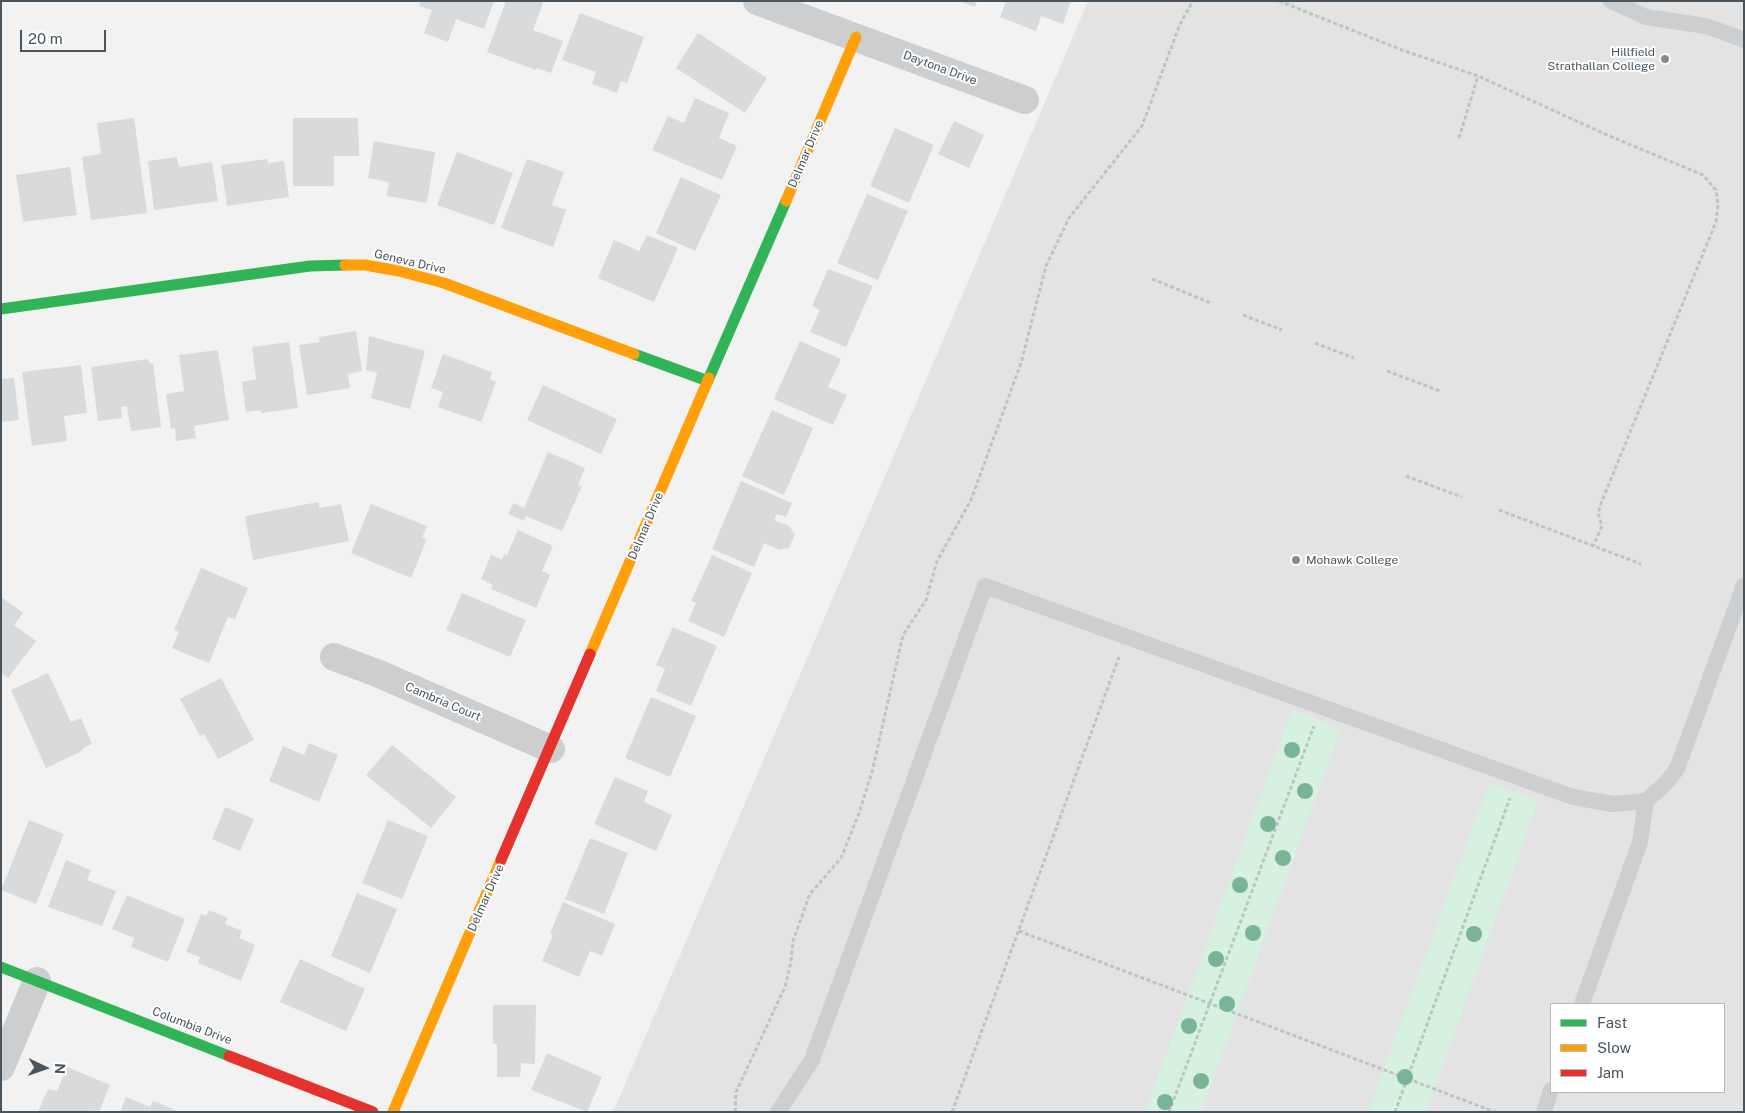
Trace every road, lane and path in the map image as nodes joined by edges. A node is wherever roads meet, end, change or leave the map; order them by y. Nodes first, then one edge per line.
1 (757, 1) edge
2 (1193, 1) edge
3 (1280, 1) edge
4 (1611, 1) edge
5 (856, 37) junction
6 (1744, 40) edge
7 (1478, 76) junction
8 (1024, 100) dead end
9 (1459, 138) dead end
10 (1152, 280) dead end
11 (1211, 302) dead end
12 (1, 309) edge
13 (1243, 315) dead end
14 (1282, 330) dead end
15 (1315, 343) dead end
16 (1354, 358) dead end
17 (1387, 370) dead end
18 (708, 381) junction
19 (1440, 391) dead end
20 (1406, 476) dead end
21 (1462, 497) dead end
22 (1499, 510) dead end
23 (1593, 546) junction
24 (1642, 564) dead end
25 (1744, 585) edge
26 (1126, 636) junction
27 (334, 657) dead end
28 (1316, 720) dead end
29 (551, 749) junction
30 (1512, 792) dead end
31 (1646, 801) junction
32 (1019, 931) junction
33 (1, 967) edge
34 (37, 981) junction
35 (1210, 1002) junction
36 (1582, 1003) edge
37 (1, 1067) edge
38 (1407, 1078) junction
39 (1550, 1093) edge
40 (373, 1112) edge
41 (393, 1112) edge
42 (735, 1112) edge
43 (778, 1112) edge
44 (952, 1112) edge
45 (1169, 1112) edge
46 (1395, 1112) edge
47 (1495, 1112) edge
48 (1544, 1112) edge

1 - 5 street
2 - 42 path
3 - 7 path
4 - 6 lane
5 - 8 street, Daytona Drive
5 - 18 street, Delmar Drive
7 - 9 path
7 - 23 path
10 - 11 path
12 - 18 street, Geneva Drive
13 - 14 path
15 - 16 path
17 - 19 path
18 - 29 street, Delmar Drive
20 - 21 path
22 - 23 path
23 - 24 path
25 - 31 lane
26 - 31 lane
26 - 32 path
26 - 43 lane
27 - 29 street, Cambria Court
28 - 35 path
29 - 41 street, Delmar Drive
30 - 38 path
31 - 36 lane
32 - 35 path
32 - 44 path
33 - 34 street, Columbia Drive
34 - 37 street
34 - 40 street, Columbia Drive
35 - 38 path
35 - 45 path
38 - 46 path
38 - 47 path
39 - 48 lane

